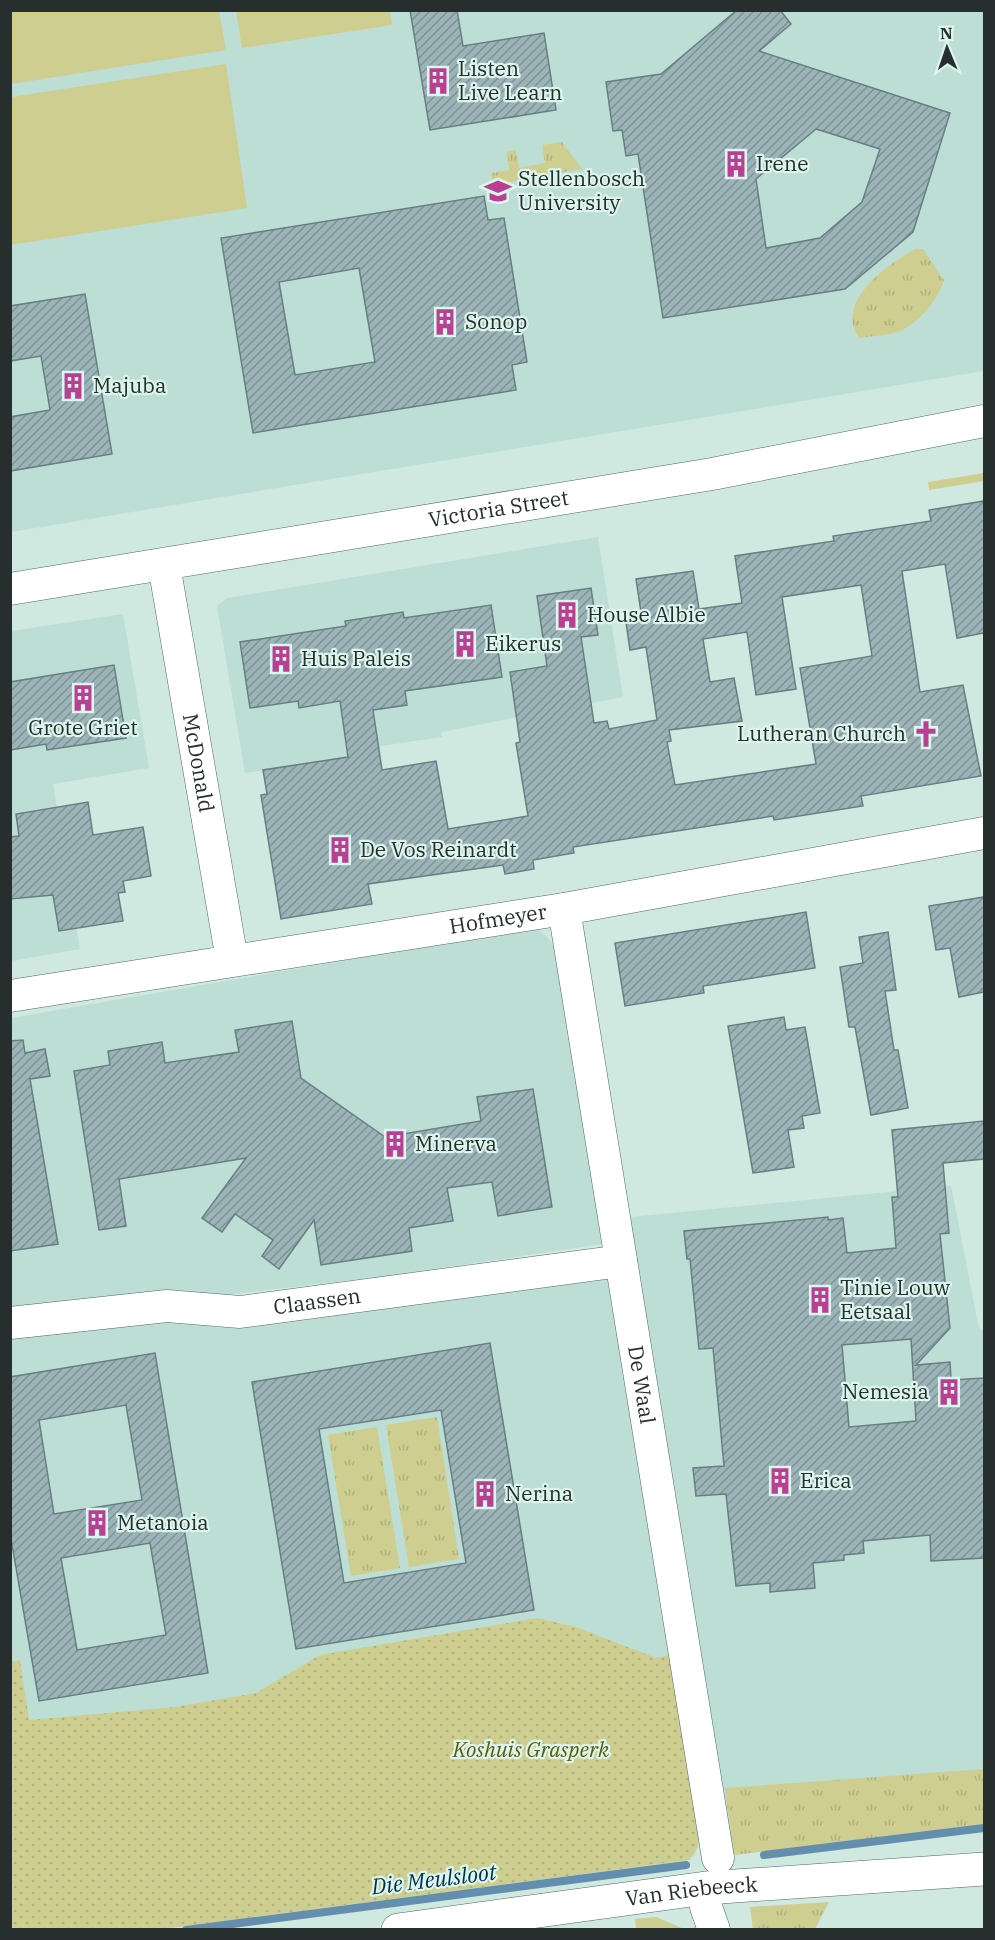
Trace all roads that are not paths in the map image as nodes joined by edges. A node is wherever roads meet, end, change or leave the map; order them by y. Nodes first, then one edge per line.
1 (984, 421) edge
2 (164, 566) junction
3 (10, 589) edge
4 (984, 833) edge
5 (564, 909) junction
6 (232, 960) junction
7 (10, 996) edge
8 (621, 1261) junction
9 (10, 1323) edge
10 (984, 1869) edge
11 (712, 1873) junction
12 (398, 1929) edge
13 (714, 1929) edge

1 - 2 street, Victoria Street
2 - 3 street, Victoria Street
2 - 6 street, McDonald
4 - 5 street, Hofmeyer
5 - 6 street, Hofmeyer
5 - 8 street, De Waal
6 - 7 street, Hofmeyer
8 - 9 street, Claassen
8 - 11 street, De Waal
10 - 11 street, Van Riebeeck
11 - 12 street, Van Riebeeck
11 - 13 street, De Waal

